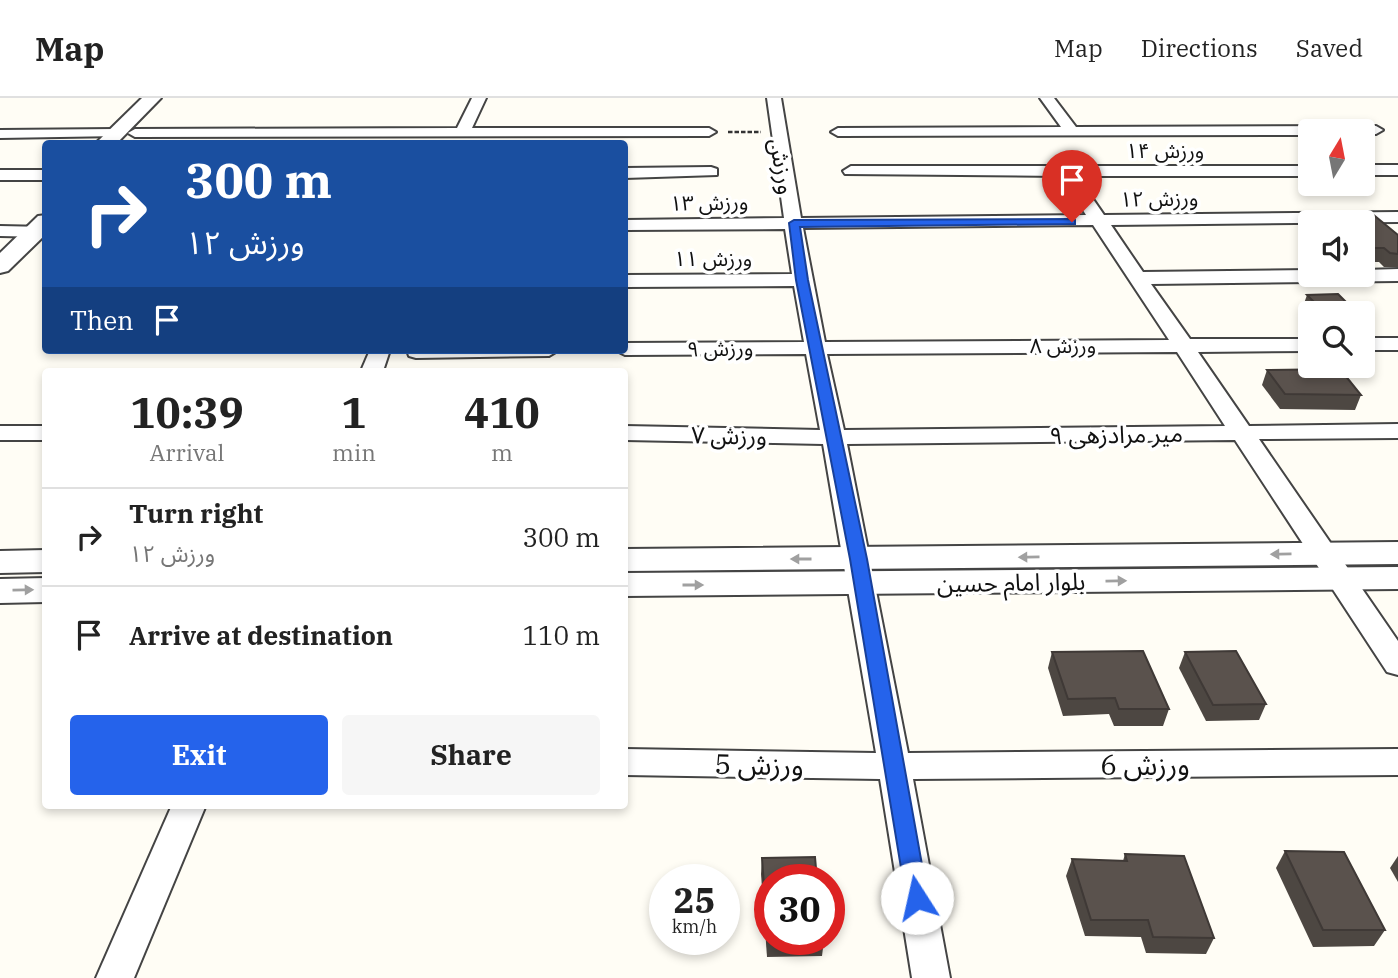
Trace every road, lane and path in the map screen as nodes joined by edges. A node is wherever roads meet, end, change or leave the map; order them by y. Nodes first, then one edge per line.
1 (152, 98) edge
2 (171, 98) edge
3 (478, 98) edge
4 (774, 98) edge
5 (1047, 98) edge
6 (1071, 130) junction
7 (1122, 130) junction
8 (1298, 130) edge
9 (777, 131) junction
10 (709, 132) joint
11 (838, 132) dead end
12 (462, 133) junction
13 (0, 134) edge
14 (119, 138) edge
15 (405, 138) edge
16 (1376, 170) edge
17 (1398, 170) edge
18 (851, 171) dead end
19 (1152, 171) junction
20 (1298, 171) edge
21 (711, 172) dead end
22 (1066, 172) junction
23 (628, 173) edge
24 (0, 175) edge
25 (42, 175) edge
26 (42, 201) edge
27 (1398, 217) edge
28 (1099, 222) junction
29 (794, 223) junction
30 (628, 225) edge
31 (42, 228) edge
32 (3, 234) edge
33 (0, 266) edge
34 (1398, 275) edge
35 (1137, 278) junction
36 (802, 280) junction
37 (628, 281) edge
38 (1375, 344) edge
39 (1398, 344) edge
40 (1182, 345) junction
41 (1298, 345) edge
42 (816, 346) junction
43 (628, 349) edge
44 (1398, 430) edge
45 (1241, 432) junction
46 (0, 433) edge
47 (42, 433) edge
48 (628, 433) edge
49 (834, 437) junction
50 (1398, 553) edge
51 (628, 559) edge
52 (42, 561) edge
53 (0, 562) edge
54 (1332, 566) junction
55 (861, 571) junction
56 (1398, 578) edge
57 (628, 585) edge
58 (0, 590) edge
59 (42, 590) edge
60 (1398, 664) edge
61 (628, 762) edge
62 (1398, 762) edge
63 (893, 765) junction
64 (188, 809) edge
65 (115, 978) edge
66 (931, 978) edge

1 - 14 street
2 - 14 street
3 - 12 street
4 - 9 street, ورزش
5 - 6 street
6 - 7 street
6 - 11 street
7 - 8 street
7 - 19 street
9 - 10 path
9 - 29 street, ورزش
10 - 12 street
12 - 15 street
13 - 14 street
14 - 15 street
16 - 17 street
18 - 22 street, ورزش ۱۴
19 - 20 street, ورزش ۱۴
19 - 22 street, ورزش ۱۴
21 - 23 street
22 - 28 street
24 - 25 street
26 - 32 street
27 - 28 street, ورزش ۱۲
28 - 29 street, ورزش ۱۲
28 - 35 street
29 - 30 street, ورزش ۱۳
29 - 36 street, ورزش
31 - 32 street
31 - 33 street
34 - 35 street
35 - 40 street
36 - 37 street, ورزش ۱۱
36 - 42 street, ورزش
38 - 39 street
40 - 41 street, ورزش ۸
40 - 42 street, ورزش ۸
40 - 45 street
42 - 43 street, ورزش ۹
42 - 49 street, ورزش
44 - 45 street, میر مرادزهی ۹
45 - 49 street, میر مرادزهی ۹
45 - 54 street
46 - 47 street
48 - 49 street, ورزش ۷
49 - 55 street, ورزش
50 - 54 street, بلوار امام حسین
55 -> 51 street, بلوار امام حسین
52 - 53 street
54 - 55 street, بلوار امام حسین
54 - 56 street, بلوار امام حسین
54 - 60 street
57 -> 55 street, بلوار امام حسین
55 - 63 street, ورزش
58 -> 59 street
61 - 63 street, ورزش 5
62 - 63 street, ورزش 6
63 - 66 street, ورزش
64 - 65 street

